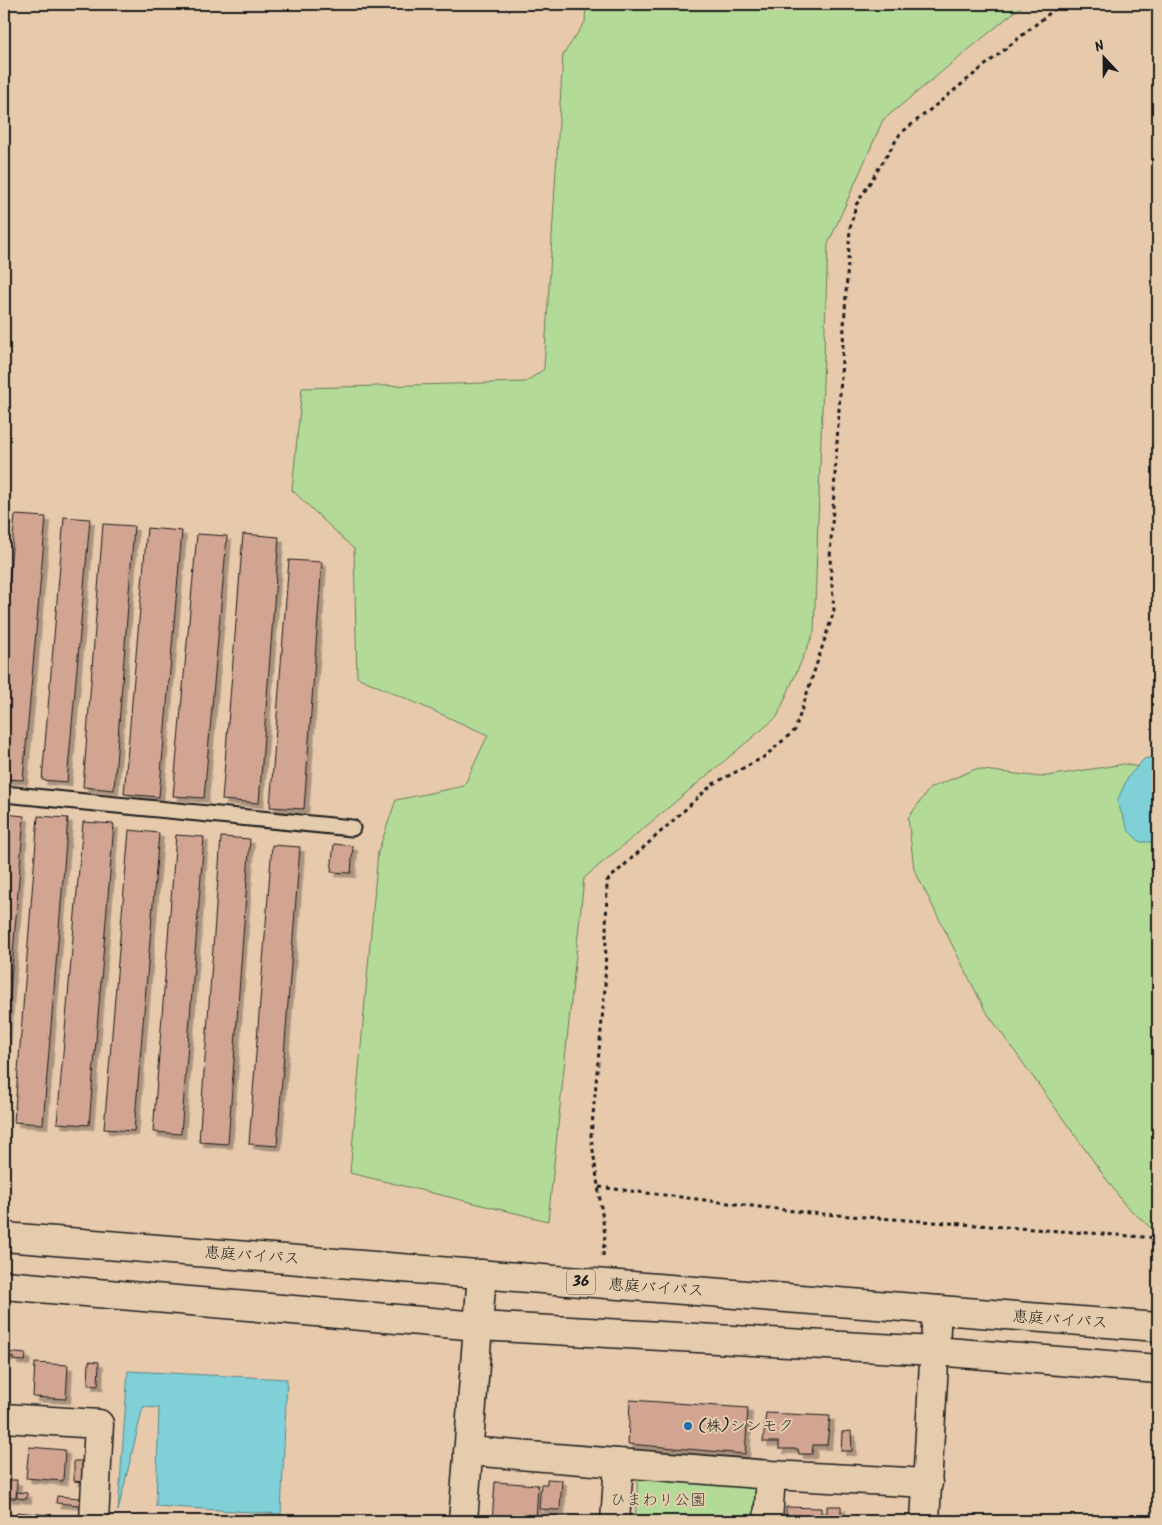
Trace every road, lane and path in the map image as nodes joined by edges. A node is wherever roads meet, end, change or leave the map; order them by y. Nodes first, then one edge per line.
1 (1061, 4) edge
2 (4, 794) edge
3 (352, 828) dead end
4 (599, 1187) junction
5 (4, 1237) edge
6 (1158, 1238) edge
7 (482, 1274) junction
8 (601, 1284) junction
9 (4, 1285) edge
10 (937, 1310) junction
11 (478, 1326) junction
12 (1158, 1327) edge
13 (935, 1351) junction
14 (1158, 1369) edge
15 (4, 1418) edge
16 (468, 1452) junction
17 (619, 1463) junction
18 (771, 1475) junction
19 (928, 1483) junction
20 (94, 1521) edge
21 (463, 1521) edge
22 (615, 1521) edge
23 (768, 1521) edge
24 (925, 1521) edge

1 - 4 path
2 - 3 lane
4 - 6 path
4 - 8 path
5 - 7 main road, 恵庭バイパス / 36
7 - 8 main road, 恵庭バイパス / 36
7 - 11 main road
8 - 10 main road, 恵庭バイパス / 36
9 - 11 main road
10 - 12 main road, 恵庭バイパス / 36
10 - 13 main road
11 - 13 main road
11 - 16 main road
13 - 14 main road
13 - 19 main road
15 - 20 main road
16 - 17 main road
16 - 21 main road
17 - 18 main road
17 - 22 main road
18 - 19 main road
18 - 23 main road
19 - 24 main road

